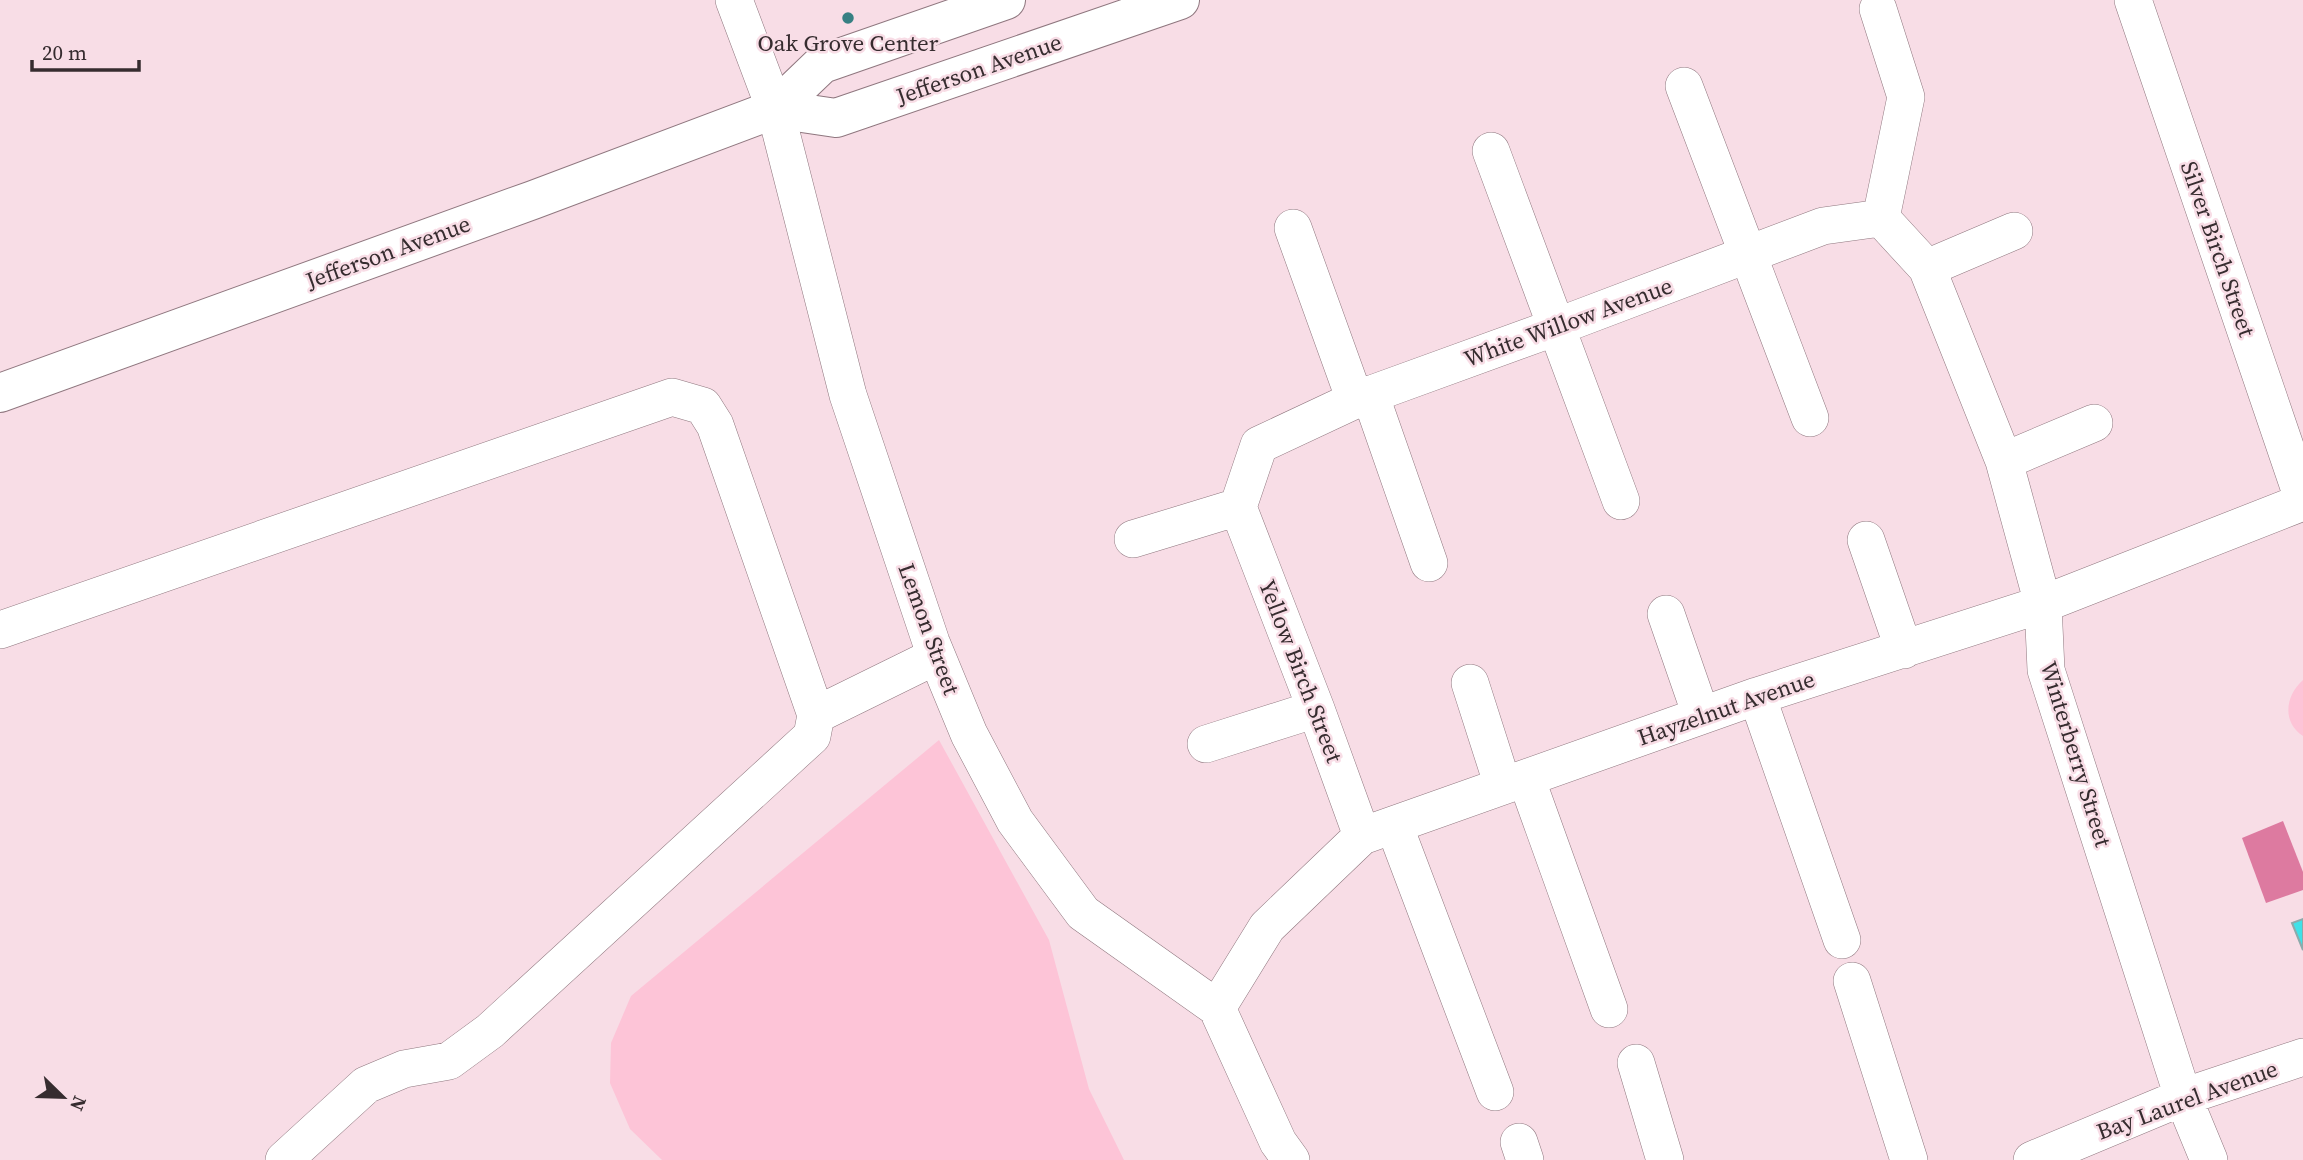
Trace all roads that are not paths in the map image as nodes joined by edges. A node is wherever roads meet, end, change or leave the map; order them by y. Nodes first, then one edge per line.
1 (734, 0) edge
2 (1006, 0) edge
3 (1180, 0) edge
4 (2133, 0) edge
5 (1878, 9) dead end
6 (1684, 86) dead end
7 (775, 109) junction
8 (1490, 151) dead end
9 (1881, 218) junction
10 (1293, 228) dead end
11 (2014, 231) dead end
12 (1749, 253) junction
13 (1927, 268) junction
14 (1556, 327) junction
15 (0, 393) edge
16 (1363, 397) junction
17 (1810, 418) dead end
18 (2094, 423) dead end
19 (2004, 461) junction
20 (2303, 500) edge
21 (1621, 501) dead end
22 (1238, 507) junction
23 (1133, 539) dead end
24 (1866, 540) dead end
25 (1429, 563) dead end
26 (2043, 604) junction
27 (1666, 614) dead end
28 (0, 630) edge
29 (1904, 650) junction
30 (936, 656) junction
31 (1470, 683) dead end
32 (1757, 696) junction
33 (1316, 709) junction
34 (817, 715) junction
35 (1702, 715) junction
36 (1206, 744) dead end
37 (1514, 782) junction
38 (1378, 831) junction
39 (1842, 940) dead end
40 (1852, 981) dead end
41 (1217, 1009) junction
42 (1609, 1009) dead end
43 (2303, 1057) edge
44 (1636, 1063) dead end
45 (1495, 1091) dead end
46 (2183, 1097) junction
47 (284, 1160) edge
48 (1291, 1160) edge
49 (1665, 1160) edge
50 (1909, 1160) edge
51 (2032, 1160) edge
52 (2209, 1160) edge

1 - 7 street, Lemon Street
2 - 7 main road, Jefferson Avenue
3 - 7 main road, Jefferson Avenue
4 - 20 street, Silver Birch Street
5 - 9 street
6 - 12 street
7 - 15 main road, Jefferson Avenue
7 - 30 street, Lemon Street
8 - 14 street
9 - 12 street, White Willow Avenue
9 - 13 street
10 - 16 street
11 - 13 street
12 - 14 street, White Willow Avenue
12 - 17 street
13 - 19 street, Winterberry Street
14 - 16 street, White Willow Avenue
14 - 21 street
16 - 22 street, White Willow Avenue
16 - 25 street
18 - 19 street
19 - 26 street, Winterberry Street
20 - 26 street, Hayzelnut Avenue
22 - 23 street
22 - 33 street, Yellow Birch Street
24 - 29 street
26 - 29 street, Hayzelnut Avenue
26 - 46 street, Winterberry Street
27 - 35 street
28 - 34 street
29 - 32 street, Hayzelnut Avenue
30 - 34 street
30 - 41 street, Lemon Street
31 - 37 street
32 - 35 street, Hayzelnut Avenue
32 - 39 street
33 - 36 street
33 - 38 street, Yellow Birch Street
34 - 47 street
35 - 37 street, Hayzelnut Avenue
37 - 38 street, Hayzelnut Avenue
37 - 42 street
38 - 41 street, Hayzelnut Avenue
38 - 45 street, Yellow Birch Street
40 - 50 street
41 - 48 street
43 - 46 street, Bay Laurel Avenue
44 - 49 street
46 - 51 street, Bay Laurel Avenue
46 - 52 street, Winterberry Street

